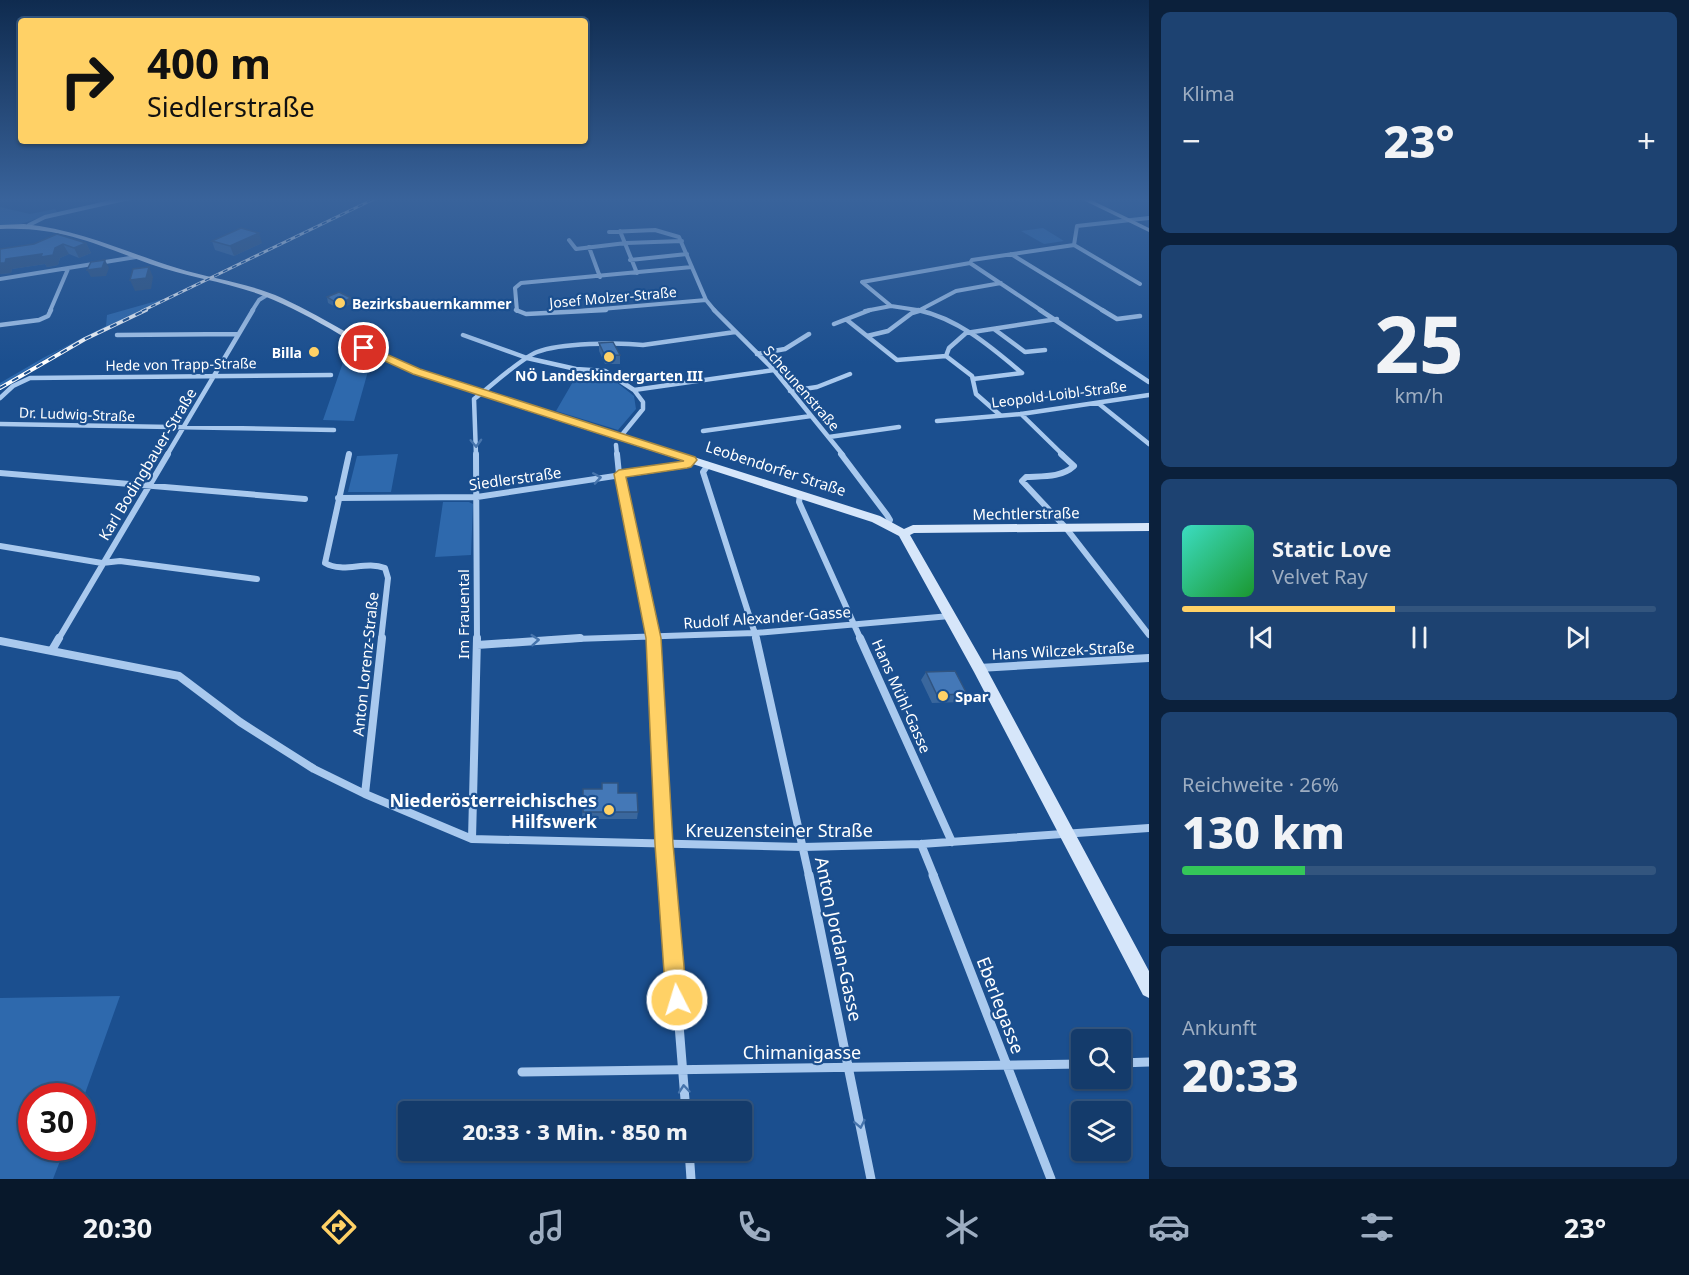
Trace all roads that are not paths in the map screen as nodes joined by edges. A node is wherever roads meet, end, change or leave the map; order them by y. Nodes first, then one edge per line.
1 (126, 253) edge
2 (592, 253) edge
3 (628, 253) edge
4 (1032, 253) edge
5 (1088, 253) edge
6 (687, 254) joint
7 (1011, 254) junction
8 (136, 257) junction
9 (630, 260) junction
10 (970, 263) junction
11 (692, 267) junction
12 (68, 269) junction
13 (637, 273) junction
14 (600, 277) junction
15 (0, 279) edge
16 (1001, 282) junction
17 (1140, 284) dead end
18 (267, 295) junction
19 (706, 300) junction
20 (891, 306) junction
21 (921, 310) junction
22 (1140, 316) dead end
23 (1058, 319) junction
24 (848, 320) junction
25 (834, 324) dead end
26 (0, 325) edge
27 (994, 329) junction
28 (735, 333) junction
29 (966, 333) junction
30 (238, 334) junction
31 (810, 334) dead end
32 (463, 335) dead end
33 (117, 336) dead end
34 (867, 336) junction
35 (1045, 350) dead end
36 (757, 354) junction
37 (946, 356) junction
38 (526, 358) junction
39 (774, 370) junction
40 (849, 374) dead end
41 (331, 375) dead end
42 (213, 376) junction
43 (30, 378) joint
44 (973, 379) junction
45 (1149, 382) edge
46 (634, 390) junction
47 (790, 391) junction
48 (481, 392) junction
49 (1149, 395) edge
50 (0, 398) edge
51 (1098, 403) junction
52 (1021, 414) junction
53 (1000, 415) junction
54 (811, 416) junction
55 (937, 421) dead end
56 (0, 424) edge
57 (899, 427) dead end
58 (181, 429) junction
59 (333, 429) dead end
60 (703, 431) dead end
61 (829, 437) junction
62 (619, 441) junction
63 (1149, 444) edge
64 (349, 454) dead end
65 (691, 460) junction
66 (708, 465) junction
67 (0, 473) edge
68 (619, 474) junction
69 (149, 486) junction
70 (800, 495) junction
71 (477, 497) junction
72 (338, 498) junction
73 (305, 499) dead end
74 (888, 524) junction
75 (1149, 527) edge
76 (1066, 528) junction
77 (903, 533) junction
78 (0, 546) edge
79 (102, 563) junction
80 (257, 579) dead end
81 (951, 616) junction
82 (855, 625) junction
83 (755, 633) junction
84 (1149, 635) edge
85 (653, 638) junction
86 (0, 641) edge
87 (477, 645) junction
88 (52, 650) junction
89 (1149, 658) edge
90 (979, 668) junction
91 (364, 794) junction
92 (1149, 828) edge
93 (1066, 833) junction
94 (472, 839) junction
95 (952, 842) junction
96 (664, 844) junction
97 (921, 844) junction
98 (803, 846) junction
99 (1149, 989) edge
100 (1149, 1062) edge
101 (1131, 1063) edge
102 (1071, 1064) edge
103 (1008, 1066) junction
104 (682, 1067) junction
105 (849, 1069) junction
106 (522, 1072) dead end
107 (685, 1101) edge
108 (690, 1161) edge
109 (691, 1179) edge
110 (871, 1179) edge
111 (1051, 1179) edge

1 - 8 main road, Leobendorfer Straße
2 - 14 street
3 - 9 street
4 - 7 street
5 - 17 street
6 - 9 street
6 - 11 street, Scheunenstraße
7 - 10 street
7 - 22 street
8 - 12 street
8 - 18 main road, Leobendorfer Straße
9 - 13 street
10 - 16 street
10 - 20 street
11 - 13 street
11 - 19 street, Scheunenstraße
12 - 15 street
12 - 26 street
13 - 14 street
14 - 19 street, Josef Molzer-Straße
16 - 21 street
16 - 23 street
18 - 30 street, Karl Bodingbauer-Straße
18 - 48 main road, Leobendorfer Straße
19 - 28 street, Scheunenstraße
20 - 21 street
20 - 24 street
21 - 29 street
21 - 34 street
23 - 27 street
23 - 45 street
24 - 25 street
24 - 34 street
27 - 29 street
27 - 35 street
28 - 36 street, Scheunenstraße
28 - 38 street
29 - 37 street
29 - 44 street
30 - 33 street
30 - 42 street, Karl Bodingbauer-Straße
31 - 36 street
32 - 38 street
34 - 37 street
36 - 39 street, Scheunenstraße
37 - 44 street
38 - 46 street
38 - 48 street
39 - 46 street
39 - 47 street, Scheunenstraße
40 - 47 street
41 - 42 street, Hede von Trapp-Straße
42 - 43 street, Hede von Trapp-Straße
42 - 58 street, Karl Bodingbauer-Straße
43 - 50 street, Dr. Ludwig-Straße
44 - 53 street
46 - 62 street
47 - 54 street, Scheunenstraße
48 - 62 main road, Leobendorfer Straße
48 -> 71 street, Im Frauental
49 - 51 street, Leopold-Loibl-Straße
51 - 52 street, Leopold-Loibl-Straße
51 - 63 street
52 - 53 street, Leopold-Loibl-Straße
52 - 76 street
53 - 55 street, Leopold-Loibl-Straße
54 - 60 street
54 - 61 street, Scheunenstraße
56 - 58 street, Dr. Ludwig-Straße
57 - 61 street
58 - 59 street, Dr. Ludwig-Straße
58 - 69 street, Karl Bodingbauer-Straße
61 - 74 street, Scheunenstraße
62 - 65 main road, Leobendorfer Straße
62 - 68 street
64 - 72 street, Anton Lorenz-Straße
65 - 66 main road, Leobendorfer Straße
65 - 68 street, Siedlerstraße
66 - 70 main road, Leobendorfer Straße
66 - 83 street, Anton Jordan-Gasse
67 - 69 street
71 -> 68 street, Siedlerstraße
68 - 85 street
69 - 73 street
69 - 79 street, Karl Bodingbauer-Straße
70 - 74 main road, Leobendorfer Straße
70 - 82 street, Hans Mühl-Gasse
71 - 72 street, Siedlerstraße
71 - 87 street, Im Frauental
72 - 91 street, Anton Lorenz-Straße
74 - 77 main road, Leobendorfer Straße
75 - 76 main road, Mechtlerstraße
76 - 77 main road, Mechtlerstraße
76 - 84 street
77 - 81 main road, Leobendorfer Straße
78 - 79 street
79 - 80 street
79 - 88 street, Karl Bodingbauer-Straße
81 - 82 street, Rudolf Alexander-Gasse
81 - 90 main road, Leobendorfer Straße
82 - 83 street, Rudolf Alexander-Gasse
82 - 95 street, Hans Mühl-Gasse
83 - 85 street, Rudolf Alexander-Gasse
83 - 98 street, Anton Jordan-Gasse
87 -> 85 street, Rudolf Alexander-Gasse
85 - 96 street
86 - 88 street, Kreuzensteiner Straße
87 - 94 street, Im Frauental
88 - 91 street, Kreuzensteiner Straße
89 - 90 street, Hans Wilczek-Straße
90 - 93 main road, Leobendorfer Straße
91 - 94 street, Kreuzensteiner Straße
92 - 93 street, Kreuzensteiner Straße
93 - 95 street, Kreuzensteiner Straße
93 - 99 main road, Leobendorfer Straße
94 - 96 street, Kreuzensteiner Straße
95 - 97 street, Kreuzensteiner Straße
96 - 98 street, Kreuzensteiner Straße
96 - 104 street
97 - 98 street, Kreuzensteiner Straße
97 - 103 street, Eberlegasse
98 - 105 street, Anton Jordan-Gasse
100 - 101 street
102 - 103 street, Chimanigasse
103 - 105 street, Chimanigasse
103 - 111 street, Eberlegasse
104 - 105 street, Chimanigasse
104 - 106 street, Chimanigasse
107 -> 104 street
105 -> 110 street, Anton Jordan-Gasse
108 - 109 street

